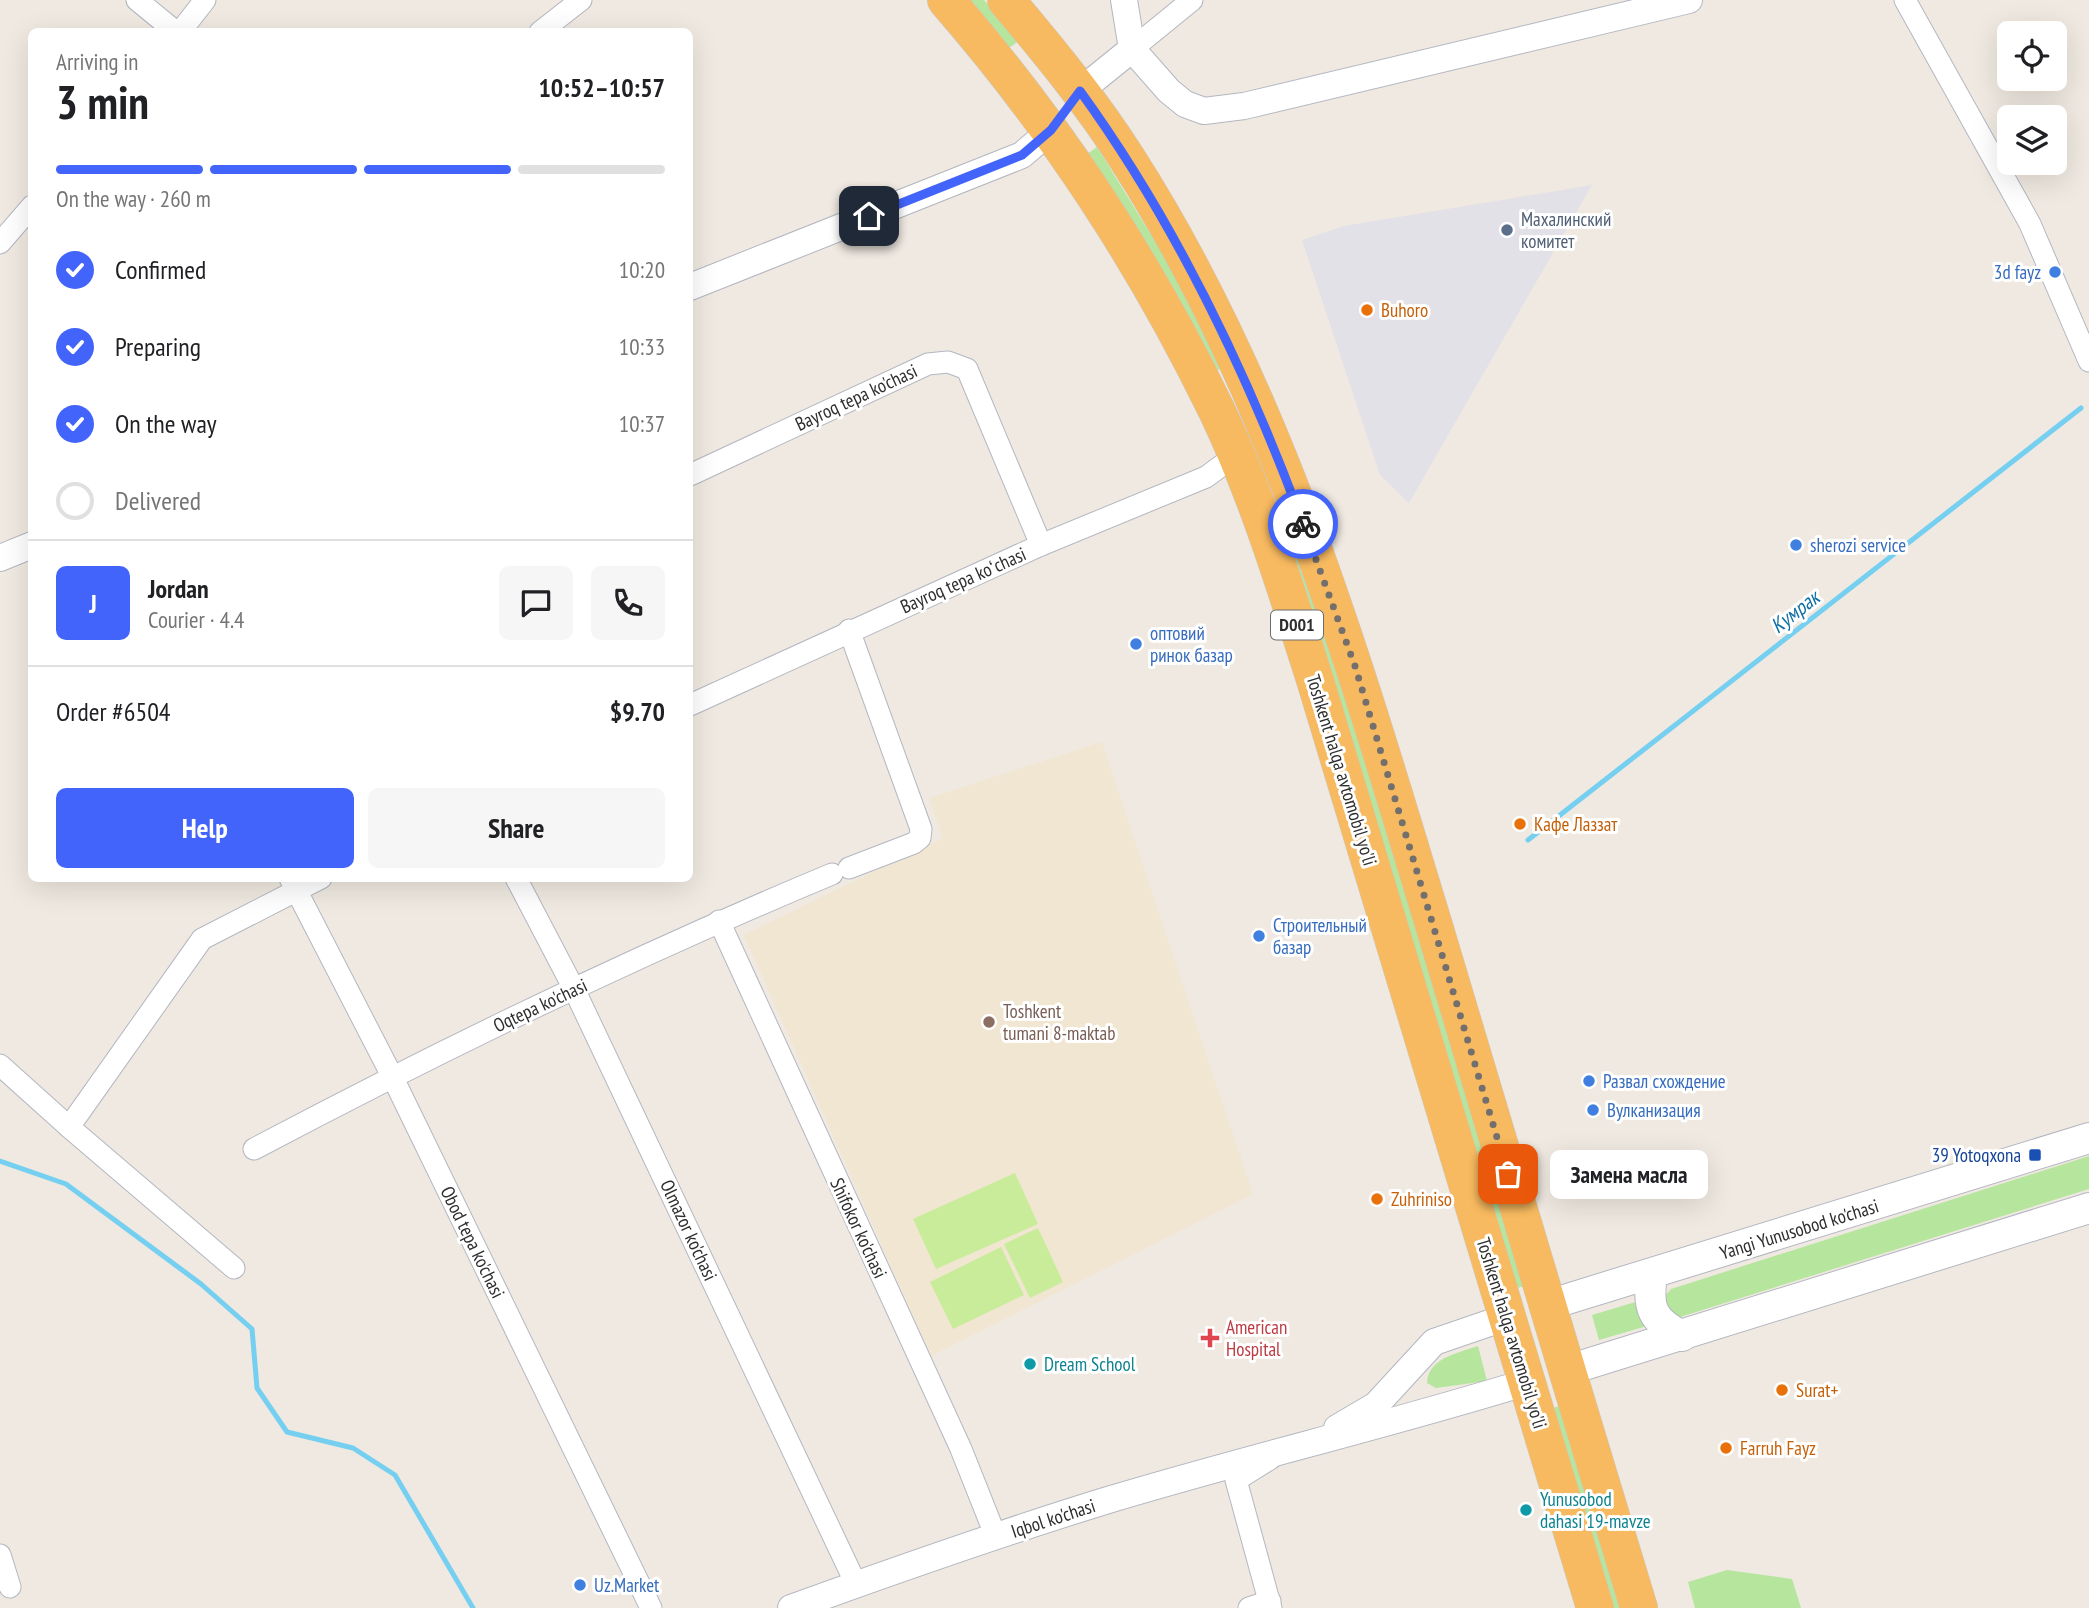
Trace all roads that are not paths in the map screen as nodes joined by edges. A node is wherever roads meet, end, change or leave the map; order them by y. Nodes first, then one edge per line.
1 (137, 0) edge
2 (205, 0) edge
3 (581, 0) edge
4 (946, 0) edge
5 (1006, 0) edge
6 (1192, 0) edge
7 (1689, 0) edge
8 (1905, 0) edge
9 (1124, 2) edge
10 (173, 28) edge
11 (181, 28) edge
12 (545, 28) edge
13 (1132, 49) junction
14 (1080, 91) junction
15 (1051, 130) junction
16 (28, 211) edge
17 (0, 243) edge
18 (693, 286) edge
19 (2086, 355) edge
20 (1236, 455) junction
21 (693, 474) edge
22 (1041, 545) junction
23 (28, 547) edge
24 (0, 558) edge
25 (849, 630) junction
26 (693, 704) edge
27 (518, 882) edge
28 (293, 884) edge
29 (719, 921) junction
30 (575, 989) junction
31 (0, 1065) edge
32 (392, 1076) junction
33 (69, 1127) junction
34 (2089, 1138) edge
35 (254, 1149) dead end
36 (2089, 1208) edge
37 (234, 1268) dead end
38 (1652, 1274) junction
39 (1548, 1305) junction
40 (1507, 1317) junction
41 (1682, 1336) junction
42 (1568, 1370) junction
43 (1527, 1382) junction
44 (1318, 1440) junction
45 (1280, 1451) junction
46 (996, 1537) junction
47 (0, 1555) edge
48 (856, 1584) junction
49 (10, 1587) dead end
50 (1271, 1605) edge
51 (651, 1608) edge
52 (791, 1608) edge
53 (1249, 1608) edge
54 (1595, 1608) edge
55 (1639, 1608) edge

1 - 10 street
2 - 11 street
3 - 12 street
4 - 15 highway, Toshkent halqa avtomobil yo'li / D001
5 - 14 highway, D001
6 - 13 street
7 - 13 street
8 - 19 street
9 - 13 street
13 - 14 street
14 - 15 highway
14 - 39 highway, D001
15 - 18 street
15 - 20 highway, Toshkent halqa avtomobil yo'li / D001
16 - 17 street
20 - 22 street, Bayroq tepa koʻchasi
20 - 40 highway, Toshkent halqa avtomobil yo'li / D001
21 - 22 street, Bayroq tepa ko'chasi
22 - 25 street, Bayroq tepa koʻchasi
23 - 24 street
25 - 26 street, Bayroq tepa koʻchasi
25 - 29 street, Oqtepa ko'chasi
27 - 30 street, Olmazor ko'chasi
28 - 32 street, Obod tepa ko'chasi
28 - 33 street
29 - 30 street, Oqtepa ko'chasi
29 - 46 street, Shifokor ko'chasi
30 - 32 street, Oqtepa ko'chasi
30 - 48 street, Olmazor ko'chasi
31 - 33 street
32 - 35 street, Oqtepa ko'chasi
32 - 51 street, Obod tepa ko'chasi
33 - 37 street
34 - 38 main road, Yangi Yunusobod ko'chasi
36 - 41 main road
38 - 39 main road, Yangi Yunusobod ko'chasi
38 - 41 main road
39 - 40 highway, Yangi Yunusobod ko'chasi
39 - 42 highway, D001
40 - 43 highway, Toshkent halqa avtomobil yo'li / D001
40 - 44 street, Iqbol ko'chasi
41 - 42 main road
42 - 43 highway
42 - 55 highway, D001
43 - 44 street, Iqbol ko'chasi
43 - 54 highway, Toshkent halqa avtomobil yo'li / D001
44 - 45 street, Iqbol ko'chasi
45 - 46 street, Iqbol ko'chasi
45 - 50 street
46 - 48 street, Iqbol ko'chasi
47 - 49 street
48 - 52 street, Iqbol ko'chasi
50 - 53 street

